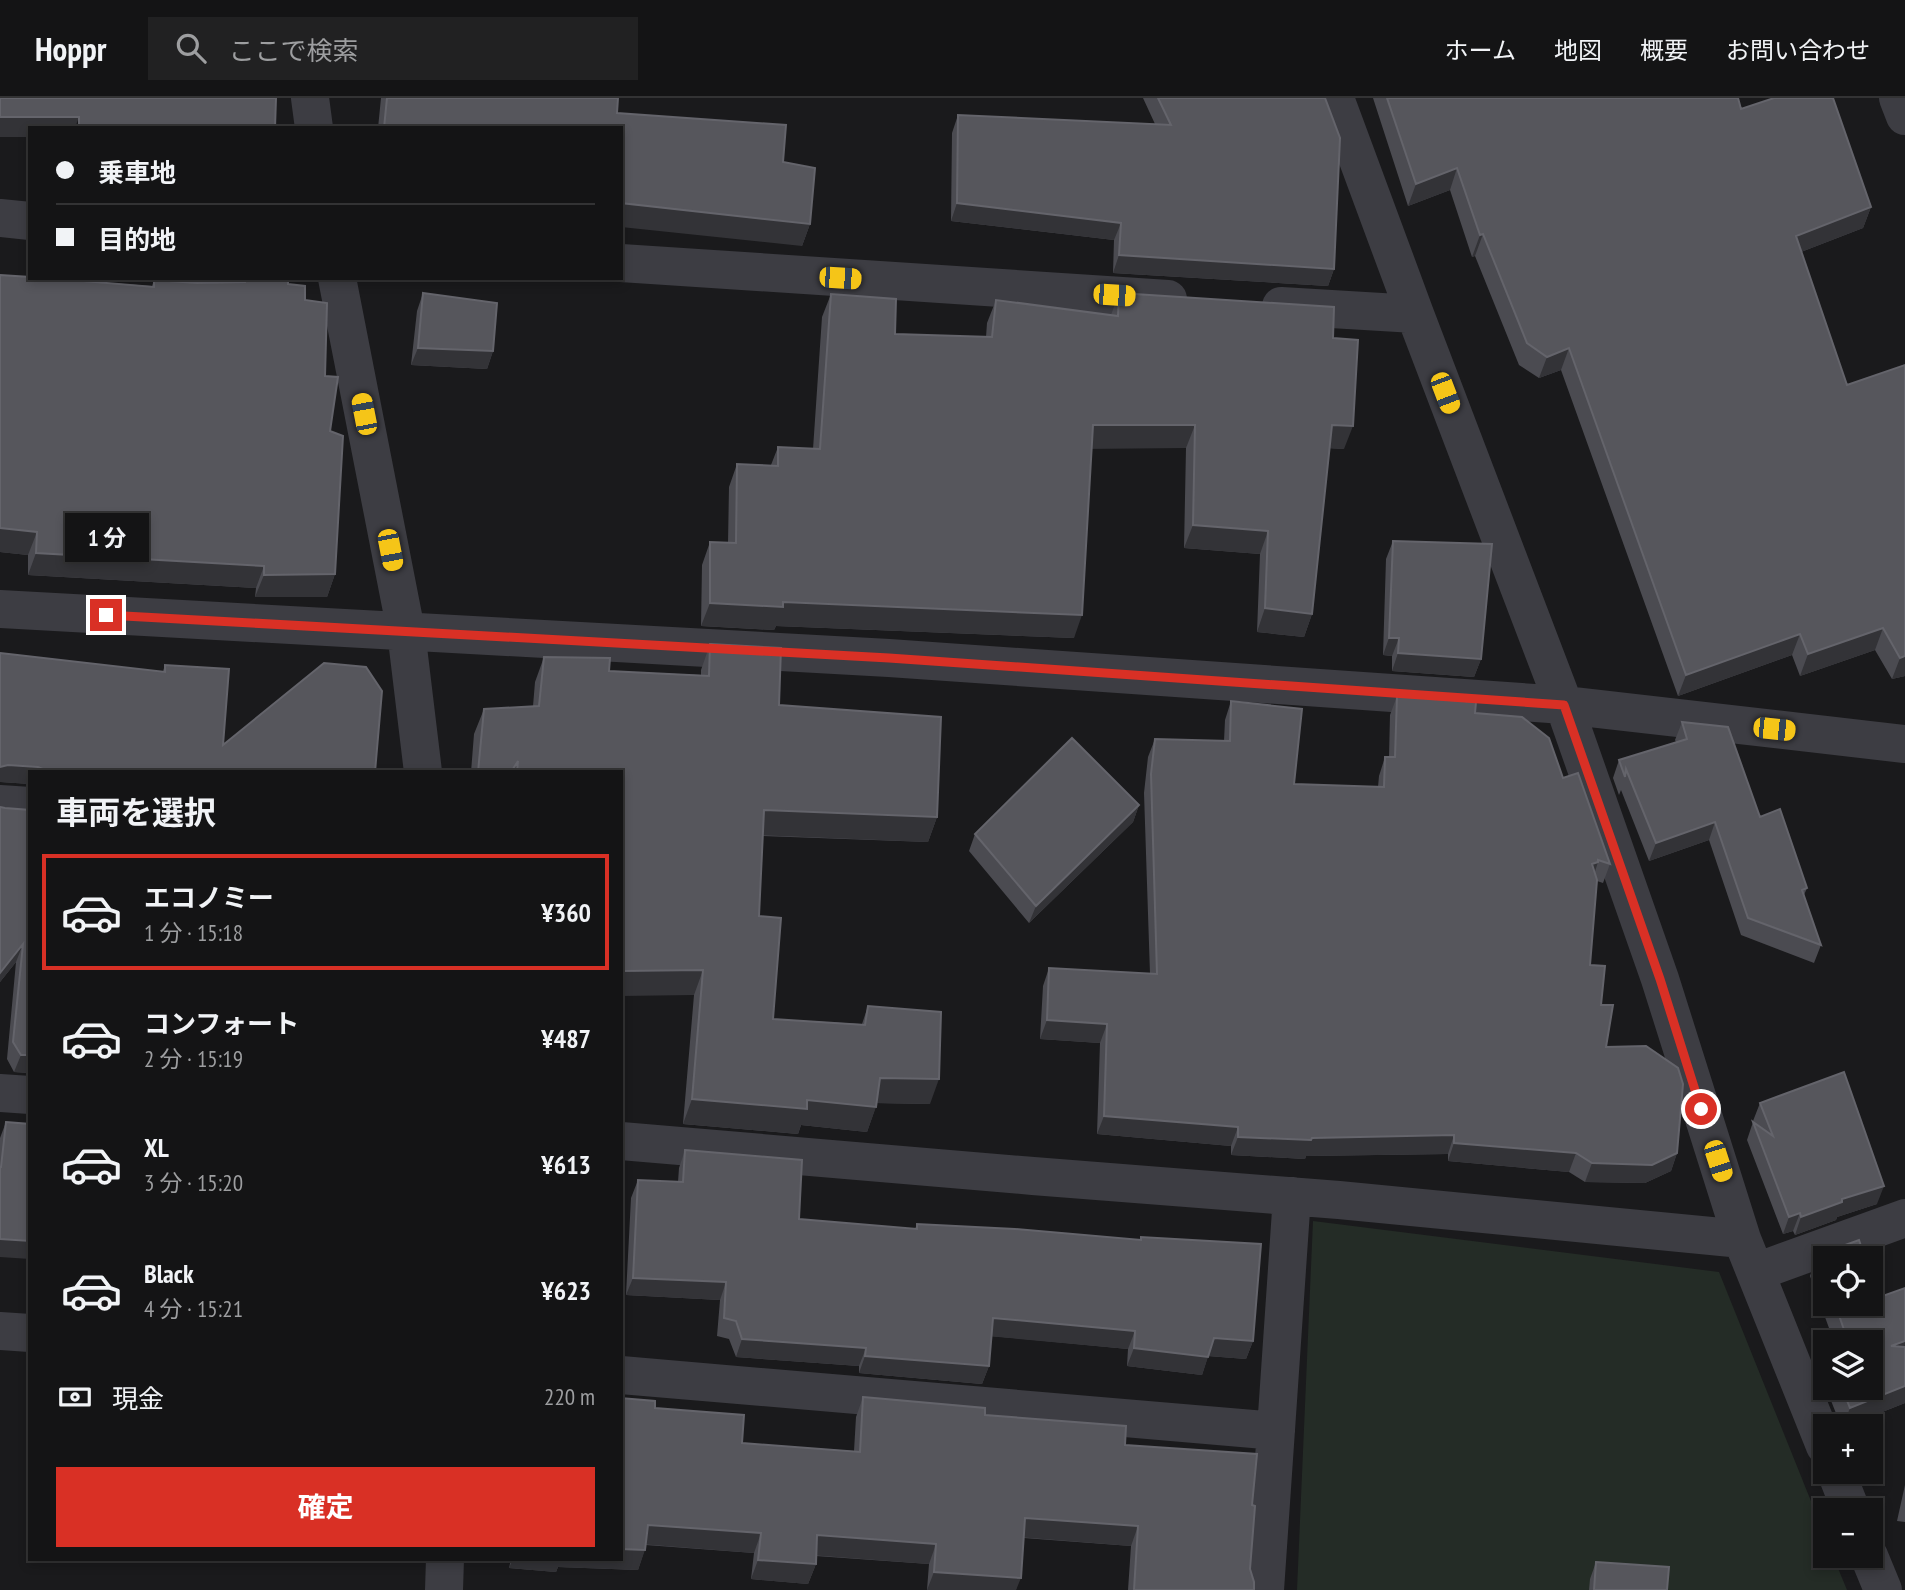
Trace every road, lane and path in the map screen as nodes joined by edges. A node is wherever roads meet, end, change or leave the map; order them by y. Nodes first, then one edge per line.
1 (310, 98) edge
2 (1335, 98) edge
3 (1899, 98) edge
4 (1905, 116) edge
5 (314, 126) edge
6 (0, 218) edge
7 (28, 220) edge
8 (623, 263) edge
9 (337, 280) edge
10 (1206, 301) edge
11 (1248, 304) edge
12 (1415, 314) junction
13 (0, 609) edge
14 (406, 631) junction
15 (1564, 705) junction
16 (1905, 744) edge
17 (423, 770) edge
18 (0, 804) edge
19 (28, 806) edge
20 (0, 1093) edge
21 (28, 1095) edge
22 (623, 1140) edge
23 (1292, 1196) junction
24 (1905, 1218) edge
25 (1749, 1255) junction
26 (0, 1331) edge
27 (28, 1333) edge
28 (623, 1375) edge
29 (1813, 1416) edge
30 (1276, 1431) junction
31 (445, 1561) edge
32 (1874, 1568) edge
33 (444, 1590) edge
34 (1265, 1590) edge
35 (1883, 1590) edge

1 - 5 street
2 - 12 street
3 - 4 street
6 - 7 street
8 - 10 street
9 - 14 street
11 - 12 street
12 - 15 street
13 - 14 street
14 - 15 street
14 - 17 street
15 - 16 street
15 - 25 street
18 - 19 street
20 - 21 street
22 - 23 street
23 - 25 street
23 - 30 street
24 - 25 street
25 - 29 street
26 - 27 street
28 - 30 street
30 - 34 street
31 - 33 street
32 - 35 street

